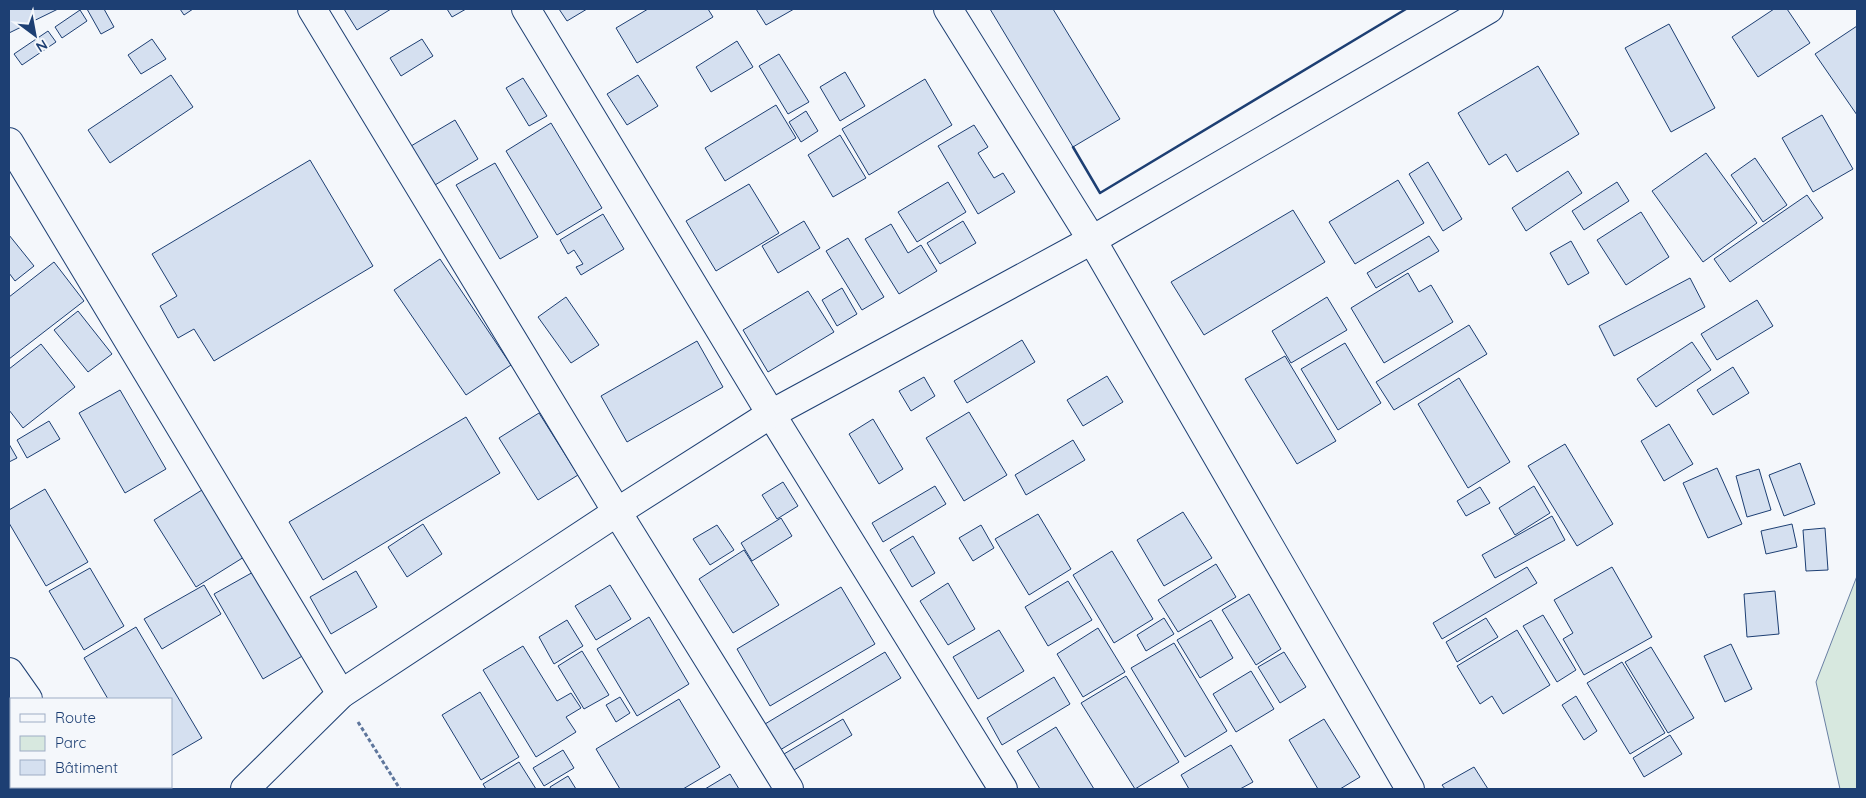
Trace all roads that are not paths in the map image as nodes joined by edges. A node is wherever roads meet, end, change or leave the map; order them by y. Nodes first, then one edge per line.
1 (312, 9) edge
2 (526, 9) edge
3 (948, 9) edge
4 (1489, 9) edge
5 (9, 142) edge
6 (1092, 240) junction
7 (771, 414) junction
8 (617, 512) junction
9 (9, 672) edge
10 (341, 694) junction
11 (27, 698) edge
12 (246, 789) edge
13 (790, 789) edge
14 (1003, 789) edge
15 (1410, 789) edge

1 - 8 street
2 - 7 street
3 - 6 street
4 - 6 street
5 - 10 street
6 - 7 street
6 - 15 street
7 - 8 street
7 - 14 street
8 - 10 street
8 - 13 street
9 - 11 street
10 - 12 street

